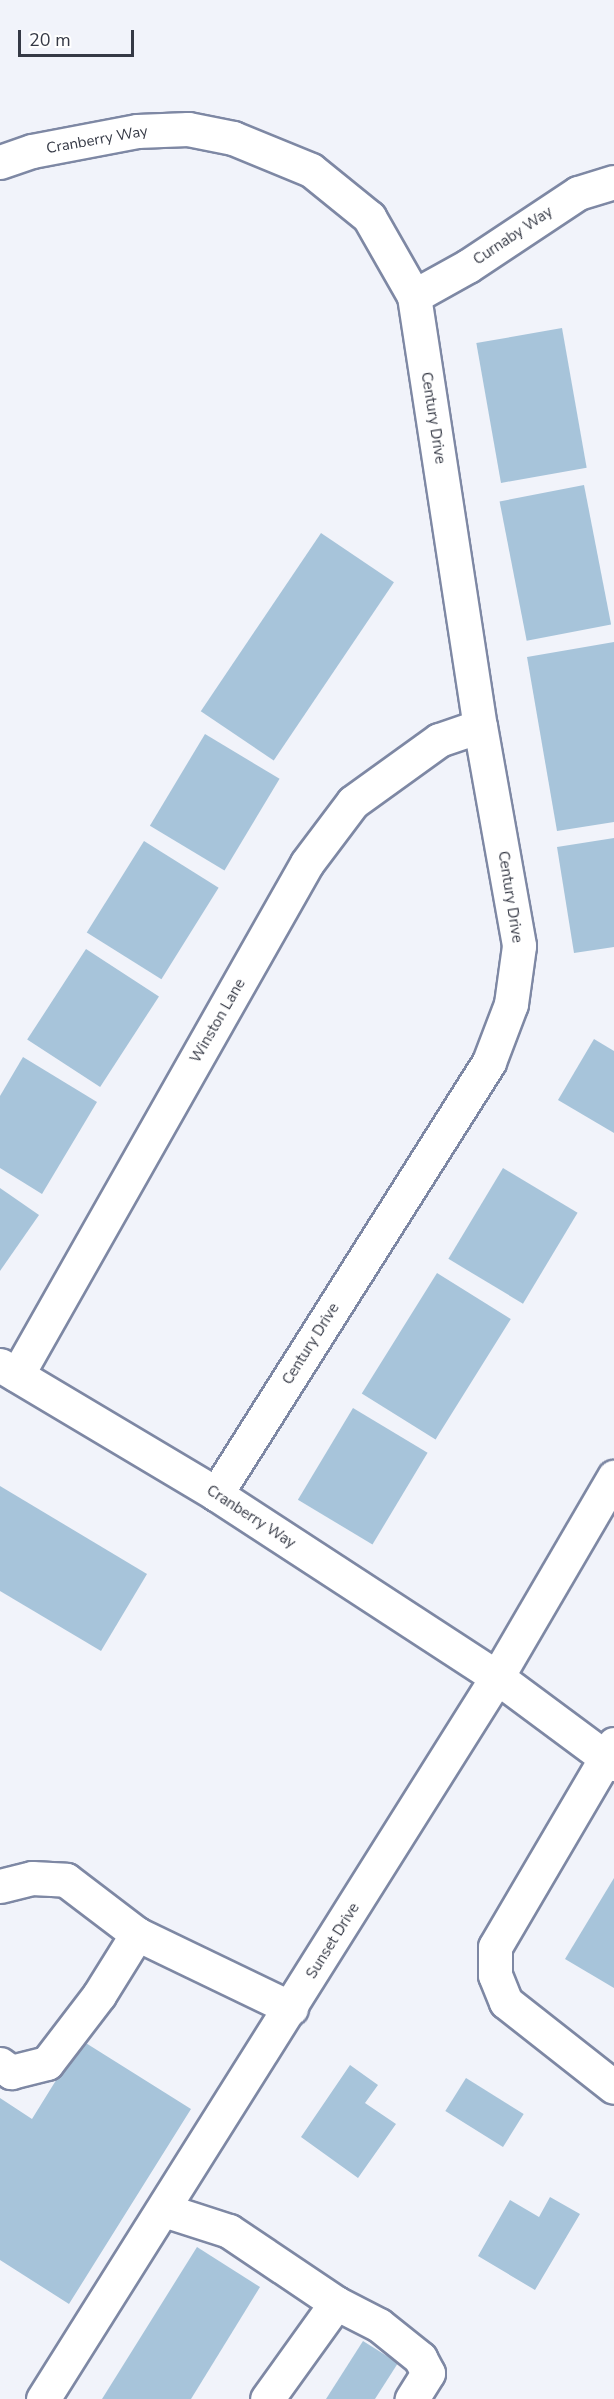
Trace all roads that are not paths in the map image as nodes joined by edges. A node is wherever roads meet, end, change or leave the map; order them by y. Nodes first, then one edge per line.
1 (0, 162) edge
2 (614, 182) edge
3 (414, 296) junction
4 (480, 726) junction
5 (8, 1370) edge
6 (614, 1477) edge
7 (216, 1494) junction
8 (497, 1677) junction
9 (611, 1755) edge
10 (0, 1886) edge
11 (137, 1934) junction
12 (291, 2008) junction
13 (0, 2064) edge
14 (614, 2087) edge
15 (164, 2210) junction
16 (336, 2303) junction
17 (420, 2386) edge
18 (44, 2399) edge
19 (267, 2399) edge

1 - 3 street, Cranberry Way
2 - 3 street, Curnaby Way
3 - 4 street, Century Drive
4 - 5 street, Winston Lane
4 - 7 street, Century Drive
5 - 7 street, Cranberry Way
6 - 8 street, Sunset Drive
7 - 8 street, Cranberry Way
8 - 9 street, Cranberry Way
8 - 12 street, Sunset Drive
9 - 14 street
10 - 11 street
11 - 12 street
11 - 13 street
12 - 15 street, Sunset Drive
15 - 16 street
15 - 18 street, Sunset Drive
16 - 17 street
16 - 19 street

